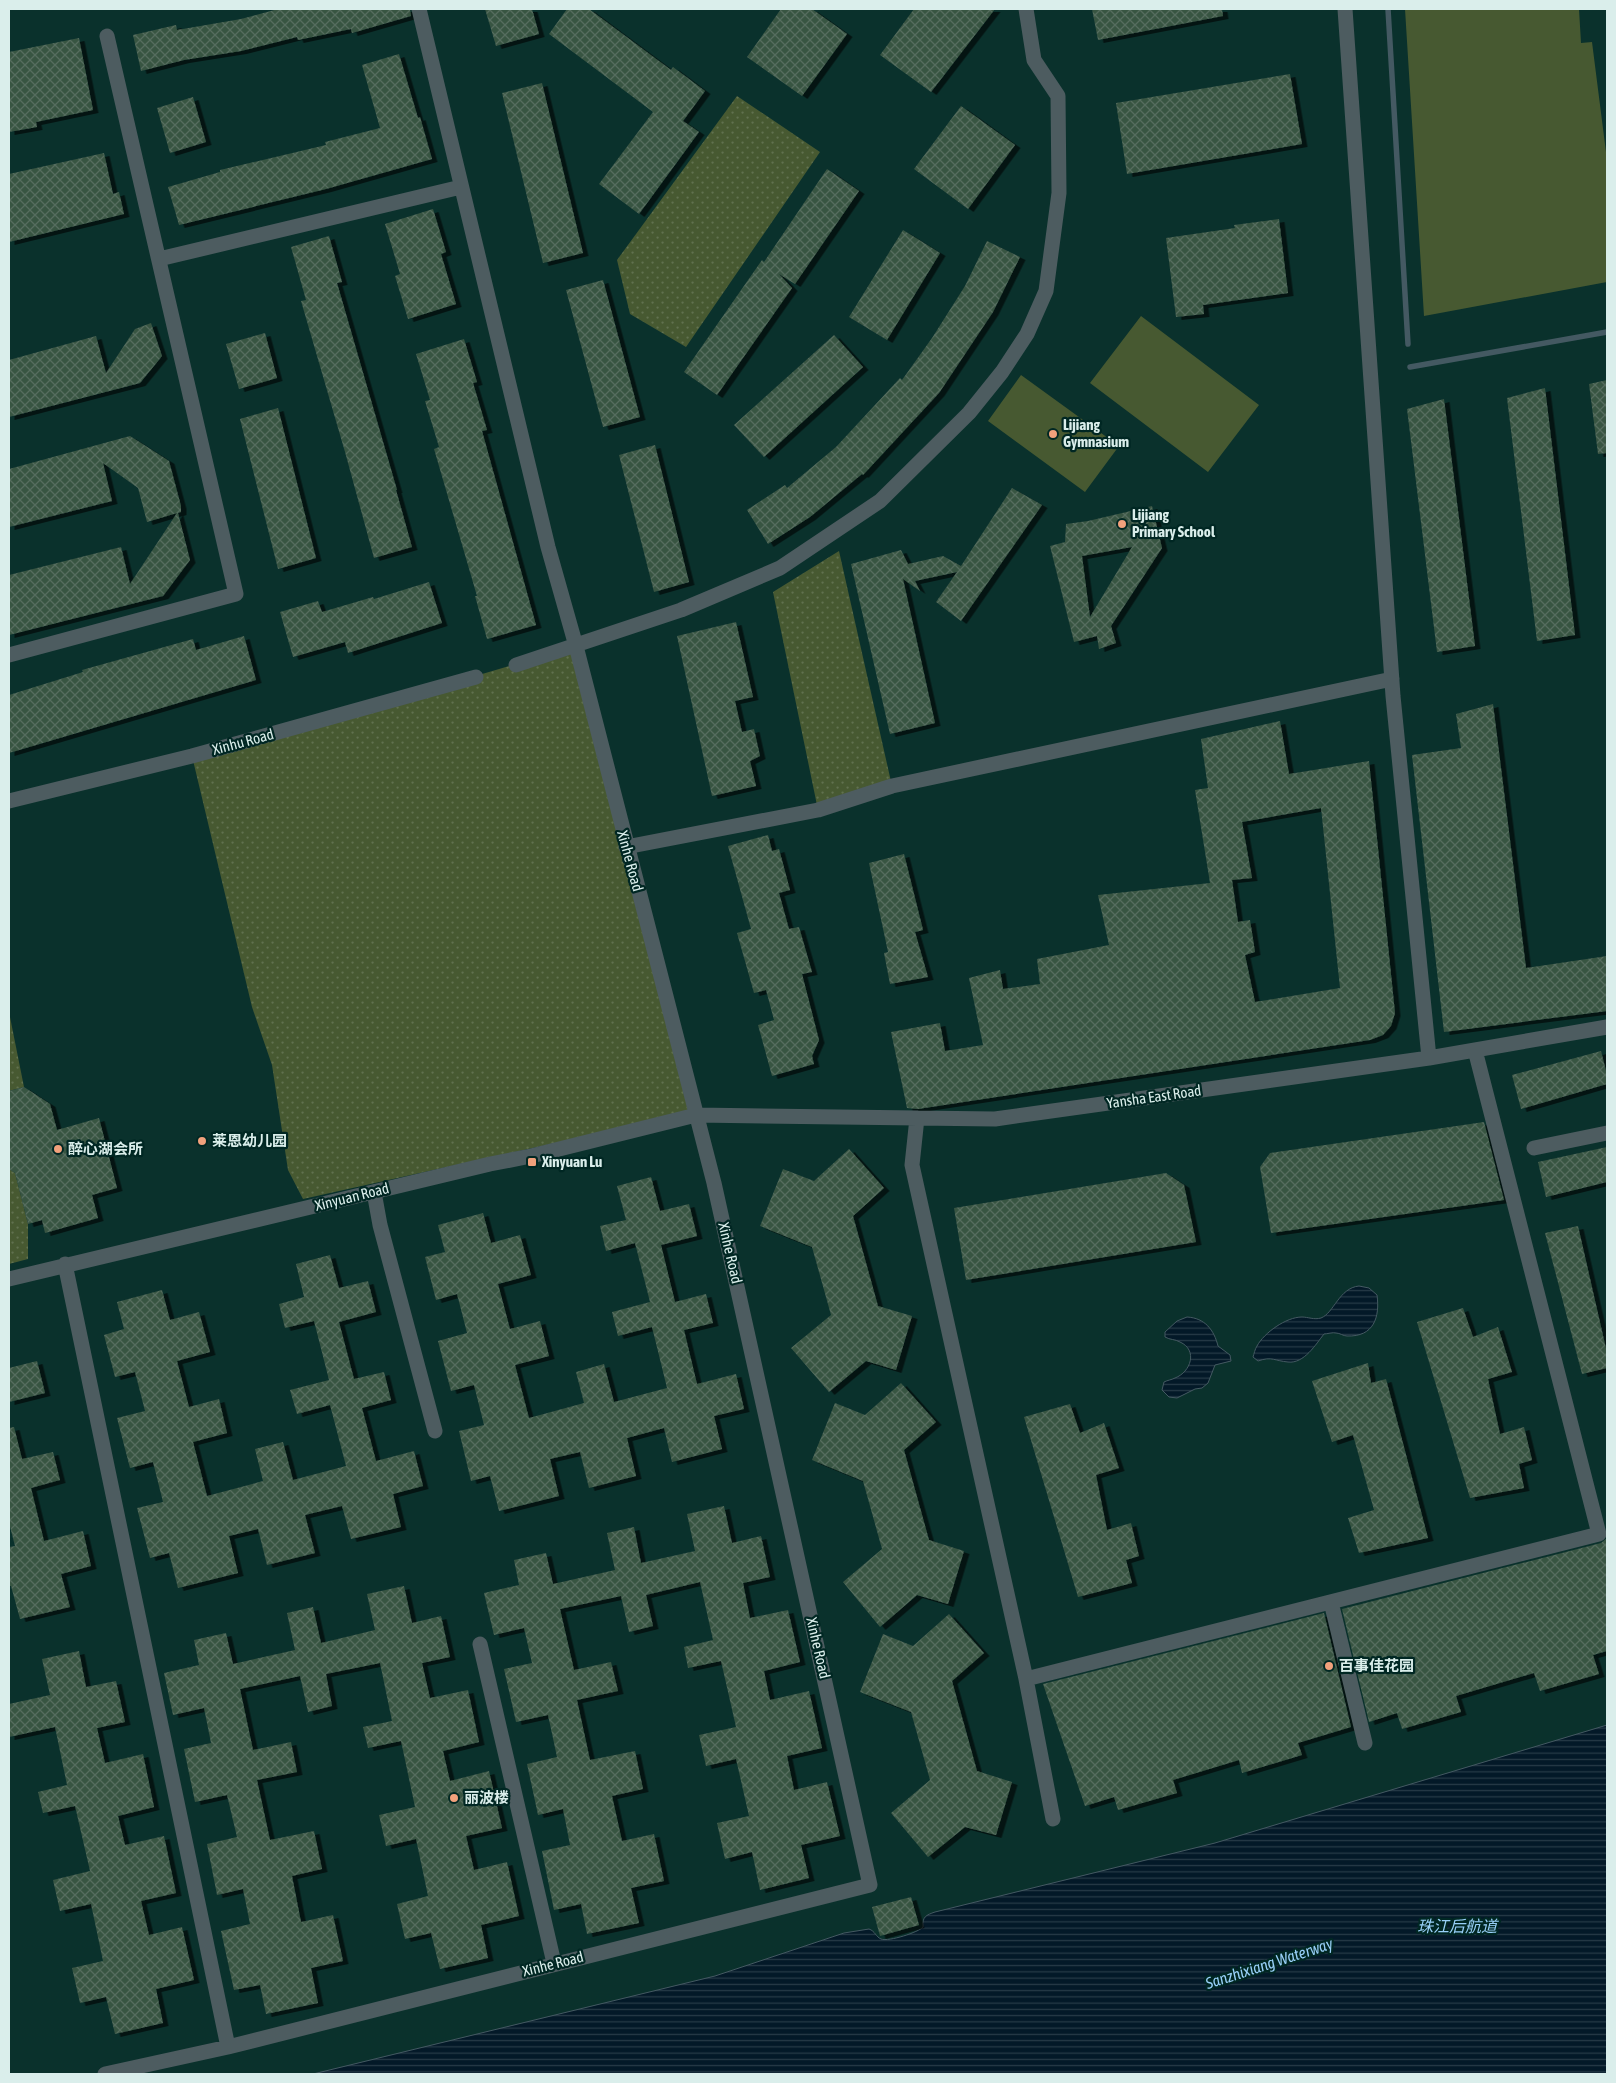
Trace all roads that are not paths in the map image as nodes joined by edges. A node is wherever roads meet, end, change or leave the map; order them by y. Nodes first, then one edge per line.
1 (418, 9) edge
2 (1026, 9) edge
3 (1345, 9) edge
4 (107, 36) dead end
5 (461, 187) junction
6 (159, 260) junction
7 (576, 646) junction
8 (9, 655) edge
9 (516, 665) dead end
10 (476, 677) dead end
11 (1392, 680) junction
12 (9, 801) edge
13 (626, 847) junction
14 (1607, 1027) edge
15 (1475, 1050) junction
16 (1429, 1058) junction
17 (696, 1115) junction
18 (917, 1118) junction
19 (1607, 1133) edge
20 (1534, 1148) dead end
21 (374, 1192) junction
22 (65, 1264) junction
23 (9, 1279) edge
24 (435, 1431) dead end
25 (1331, 1602) junction
26 (480, 1644) dead end
27 (1026, 1679) junction
28 (1365, 1742) dead end
29 (1053, 1819) dead end
30 (554, 1964) junction
31 (228, 2047) junction
32 (105, 2074) edge

1 - 5 street, Xinhe Road
2 - 7 street
3 - 11 street
4 - 6 street
5 - 6 street
5 - 7 street, Xinhe Road
6 - 8 street
7 - 9 street
7 - 13 street, Xinhe Road
10 - 12 street, Xinhu Road
11 - 13 street
11 - 16 street
13 - 17 street, Xinhe Road
14 - 15 street, Yansha East Road
15 - 16 street, Yansha East Road
15 - 25 street
16 - 18 street, Yansha East Road
17 - 18 street, Yansha East Road
17 - 21 street, Xinyuan Road
17 - 30 street, Xinhe Road
18 - 27 street
19 - 20 street
21 - 22 street, Xinyuan Road
21 - 24 street
22 - 23 street, Xinyuan Road
22 - 31 street
25 - 27 street
25 - 28 street
26 - 30 street
27 - 29 street
30 - 31 street, Xinhe Road
31 - 32 street, Xinhe Road

